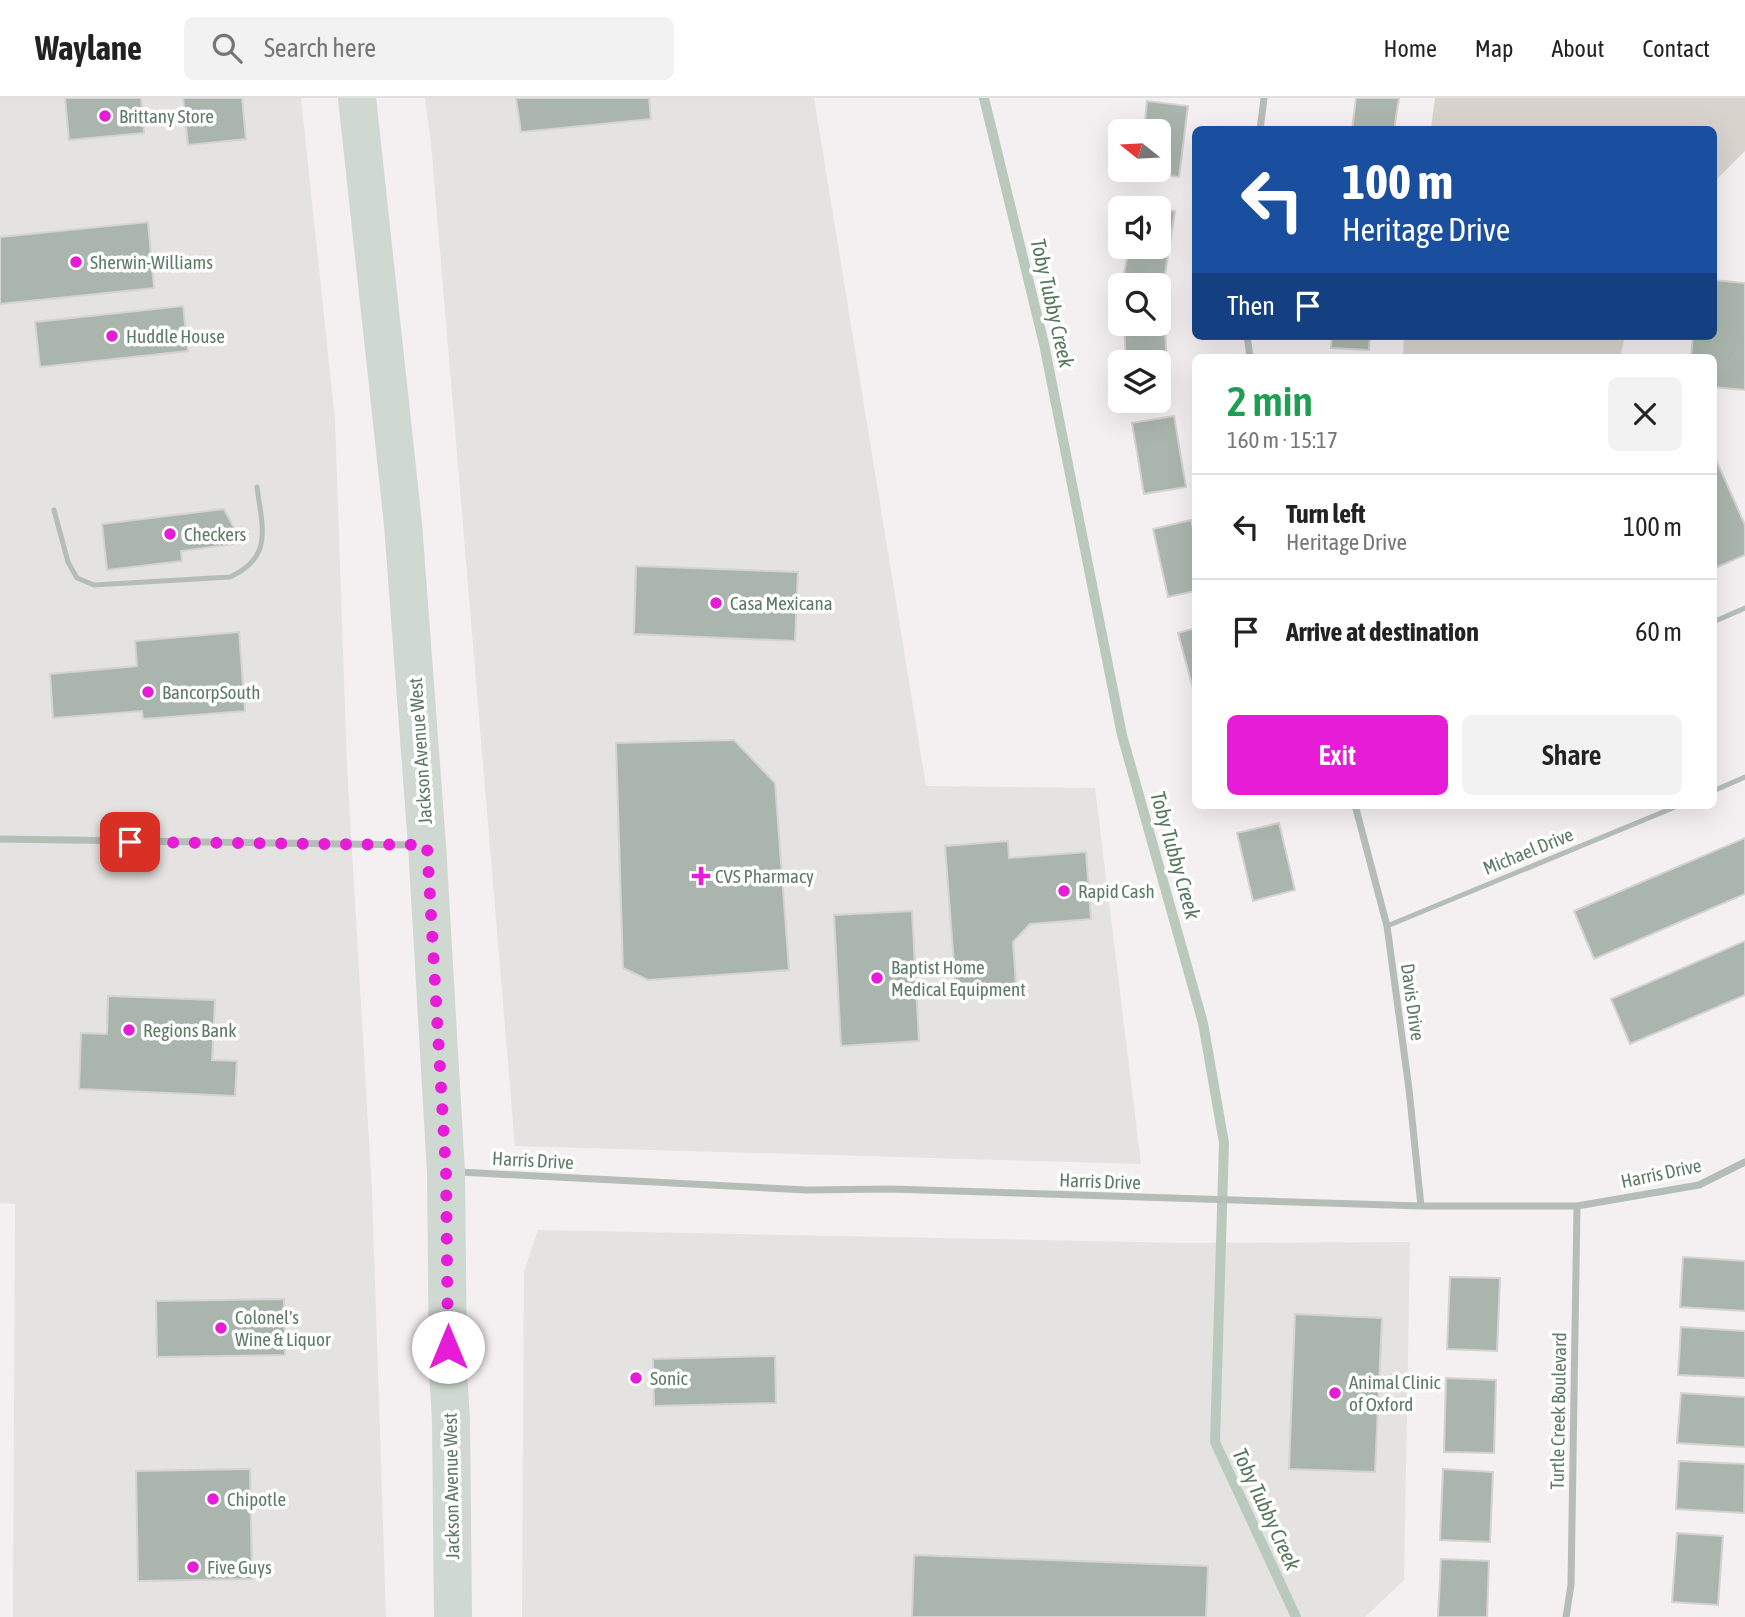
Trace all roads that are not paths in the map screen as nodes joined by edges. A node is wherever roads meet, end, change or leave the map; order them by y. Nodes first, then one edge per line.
1 (357, 98) edge
2 (1264, 98) edge
3 (1260, 126) edge
4 (257, 487) dead end
5 (54, 510) dead end
6 (1745, 608) edge
7 (1717, 620) edge
8 (1745, 777) edge
9 (1717, 789) edge
10 (1356, 809) edge
11 (1670, 809) edge
12 (0, 839) edge
13 (427, 845) junction
14 (1387, 926) junction
15 (1745, 1162) edge
16 (446, 1172) junction
17 (1421, 1206) junction
18 (1577, 1206) junction
19 (453, 1617) edge
20 (1566, 1617) edge

1 - 13 main road, Jackson Avenue West
2 - 3 street
4 - 5 lane
6 - 7 lane
8 - 9 lane
10 - 14 street, Davis Drive
11 - 14 lane, Michael Drive
12 - 13 street
13 - 16 main road, Jackson Avenue West
14 - 17 street, Davis Drive
15 - 18 street, Harris Drive
16 - 17 street, Harris Drive
16 - 19 main road, Jackson Avenue West
17 - 18 street, Harris Drive
18 - 20 street, Turtle Creek Boulevard

